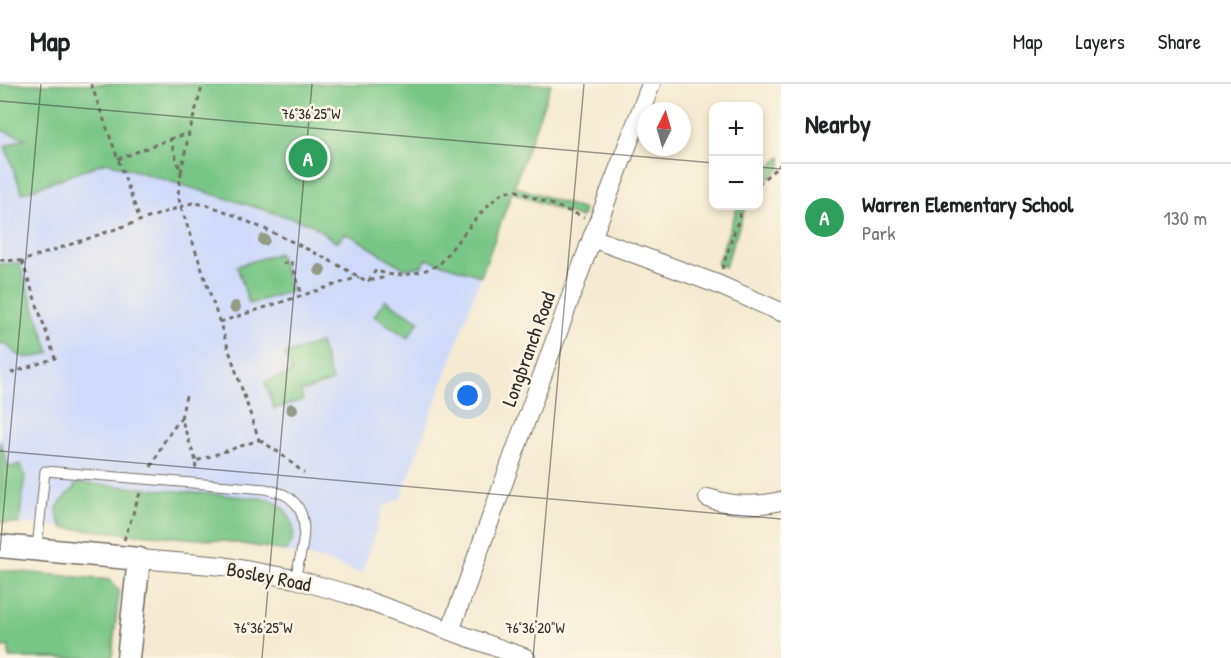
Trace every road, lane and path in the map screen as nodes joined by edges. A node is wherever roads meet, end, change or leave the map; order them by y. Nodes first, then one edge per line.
1 (91, 84) edge
2 (203, 84) edge
3 (651, 84) edge
4 (189, 133) junction
5 (170, 139) junction
6 (118, 159) junction
7 (781, 164) edge
8 (181, 173) junction
9 (763, 180) edge
10 (181, 207) junction
11 (742, 210) edge
12 (585, 217) dead end
13 (141, 221) junction
14 (592, 238) junction
15 (0, 260) edge
16 (22, 261) junction
17 (283, 264) dead end
18 (722, 269) dead end
19 (383, 274) junction
20 (359, 277) junction
21 (370, 279) junction
22 (302, 296) junction
23 (781, 312) edge
24 (220, 322) junction
25 (10, 373) dead end
26 (186, 396) dead end
27 (259, 440) junction
28 (196, 461) junction
29 (304, 473) dead end
30 (195, 483) junction
31 (708, 498) dead end
32 (781, 501) edge
33 (0, 546) edge
34 (37, 550) junction
35 (139, 559) junction
36 (295, 579) junction
37 (450, 631) junction
38 (128, 658) edge
39 (526, 658) edge

1 - 6 path
2 - 4 path
3 - 14 street, Longbranch Road
4 - 5 path
4 - 8 path
5 - 6 path
5 - 8 path
6 - 13 path
7 - 9 path
8 - 10 path
10 - 13 path
10 - 20 path
10 - 24 path
11 - 18 path
12 - 19 path
13 - 16 path
14 - 23 street
14 - 37 street, Longbranch Road
15 - 16 path
16 - 25 path
17 - 22 path
19 - 21 path
19 - 21 path
20 - 21 path
20 - 22 path
22 - 24 path
24 - 27 path
26 - 28 path
27 - 28 path
27 - 29 path
28 - 30 path
30 - 34 lane
30 - 36 lane
31 - 32 street
33 - 34 street, Bosley Road
34 - 35 street, Bosley Road
35 - 36 street, Bosley Road
35 - 38 street
36 - 37 street, Bosley Road
37 - 39 street, Bosley Road

